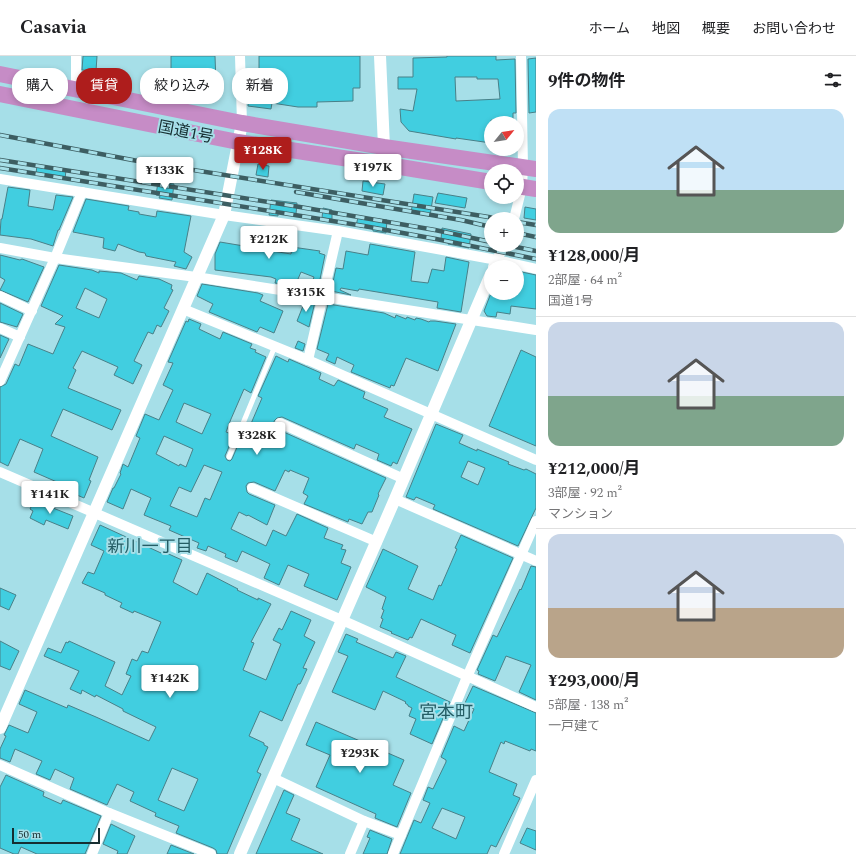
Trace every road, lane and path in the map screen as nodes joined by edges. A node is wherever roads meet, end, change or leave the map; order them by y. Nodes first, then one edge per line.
1 (76, 56) edge
2 (240, 56) edge
3 (380, 56) edge
4 (521, 56) edge
5 (76, 68) edge
6 (0, 74) edge
7 (76, 90) edge
8 (0, 94) edge
9 (132, 101) edge
10 (242, 123) junction
11 (238, 142) junction
12 (384, 147) junction
13 (382, 164) junction
14 (530, 168) edge
15 (0, 179) edge
16 (484, 181) edge
17 (525, 188) edge
18 (82, 192) junction
19 (516, 212) edge
20 (224, 215) junction
21 (338, 231) junction
22 (0, 248) edge
23 (55, 258) junction
24 (484, 262) edge
25 (524, 268) edge
26 (536, 269) edge
27 (196, 277) junction
28 (484, 290) edge
29 (0, 296) edge
30 (323, 298) junction
31 (183, 309) junction
32 (32, 311) junction
33 (471, 320) junction
34 (0, 328) edge
35 (536, 330) edge
36 (20, 337) junction
37 (275, 346) junction
38 (308, 360) junction
39 (4, 363) edge
40 (0, 381) edge
41 (431, 413) junction
42 (280, 423) dead end
43 (229, 457) dead end
44 (536, 460) edge
45 (0, 472) edge
46 (404, 479) junction
47 (252, 488) dead end
48 (395, 499) junction
49 (94, 513) junction
50 (536, 521) edge
51 (377, 542) junction
52 (521, 555) junction
53 (536, 561) edge
54 (342, 620) junction
55 (467, 677) junction
56 (536, 707) edge
57 (0, 728) edge
58 (0, 765) edge
59 (273, 778) junction
60 (536, 780) edge
61 (109, 813) junction
62 (364, 821) junction
63 (401, 835) junction
64 (92, 854) edge
65 (211, 854) edge
66 (240, 854) edge
67 (350, 854) edge
68 (393, 854) edge
69 (504, 854) edge

1 - 5 street
2 - 10 street
3 - 12 street
4 - 14 street
6 - 7 highway, 国道1号
8 - 11 highway, 国道1号
9 - 10 highway, 国道1号
10 - 11 street
10 - 12 highway, 国道1号
11 - 13 highway, 国道1号
11 - 20 street
12 - 13 street
12 - 14 highway, 国道1号
13 - 16 highway, 国道1号
14 - 17 street
15 - 18 street
17 - 19 street
18 - 20 street
18 - 23 street
20 - 21 street
20 - 27 street
21 - 24 street
21 - 30 street
22 - 23 street
23 - 27 street
23 - 32 street
25 - 26 street
27 - 30 street
27 - 31 street
28 - 33 street
29 - 32 street
30 - 33 street
30 - 38 street
31 - 37 street
31 - 49 street
32 - 36 street
33 - 35 street
33 - 41 street
34 - 36 street
36 - 39 street
37 - 38 street
37 - 43 lane
38 - 41 street
39 - 40 street
41 - 44 street
41 - 46 street
42 - 46 street
45 - 49 street
46 - 48 street
47 - 51 street
48 - 51 street
48 - 52 street
49 - 54 street
49 - 57 street
50 - 52 street
51 - 54 street
52 - 53 street
52 - 55 street
54 - 55 street
54 - 59 street
55 - 56 street
55 - 63 street
58 - 61 street
59 - 62 street
59 - 66 street
60 - 69 street
61 - 64 street
61 - 65 street
62 - 63 street
62 - 67 street
63 - 68 street

